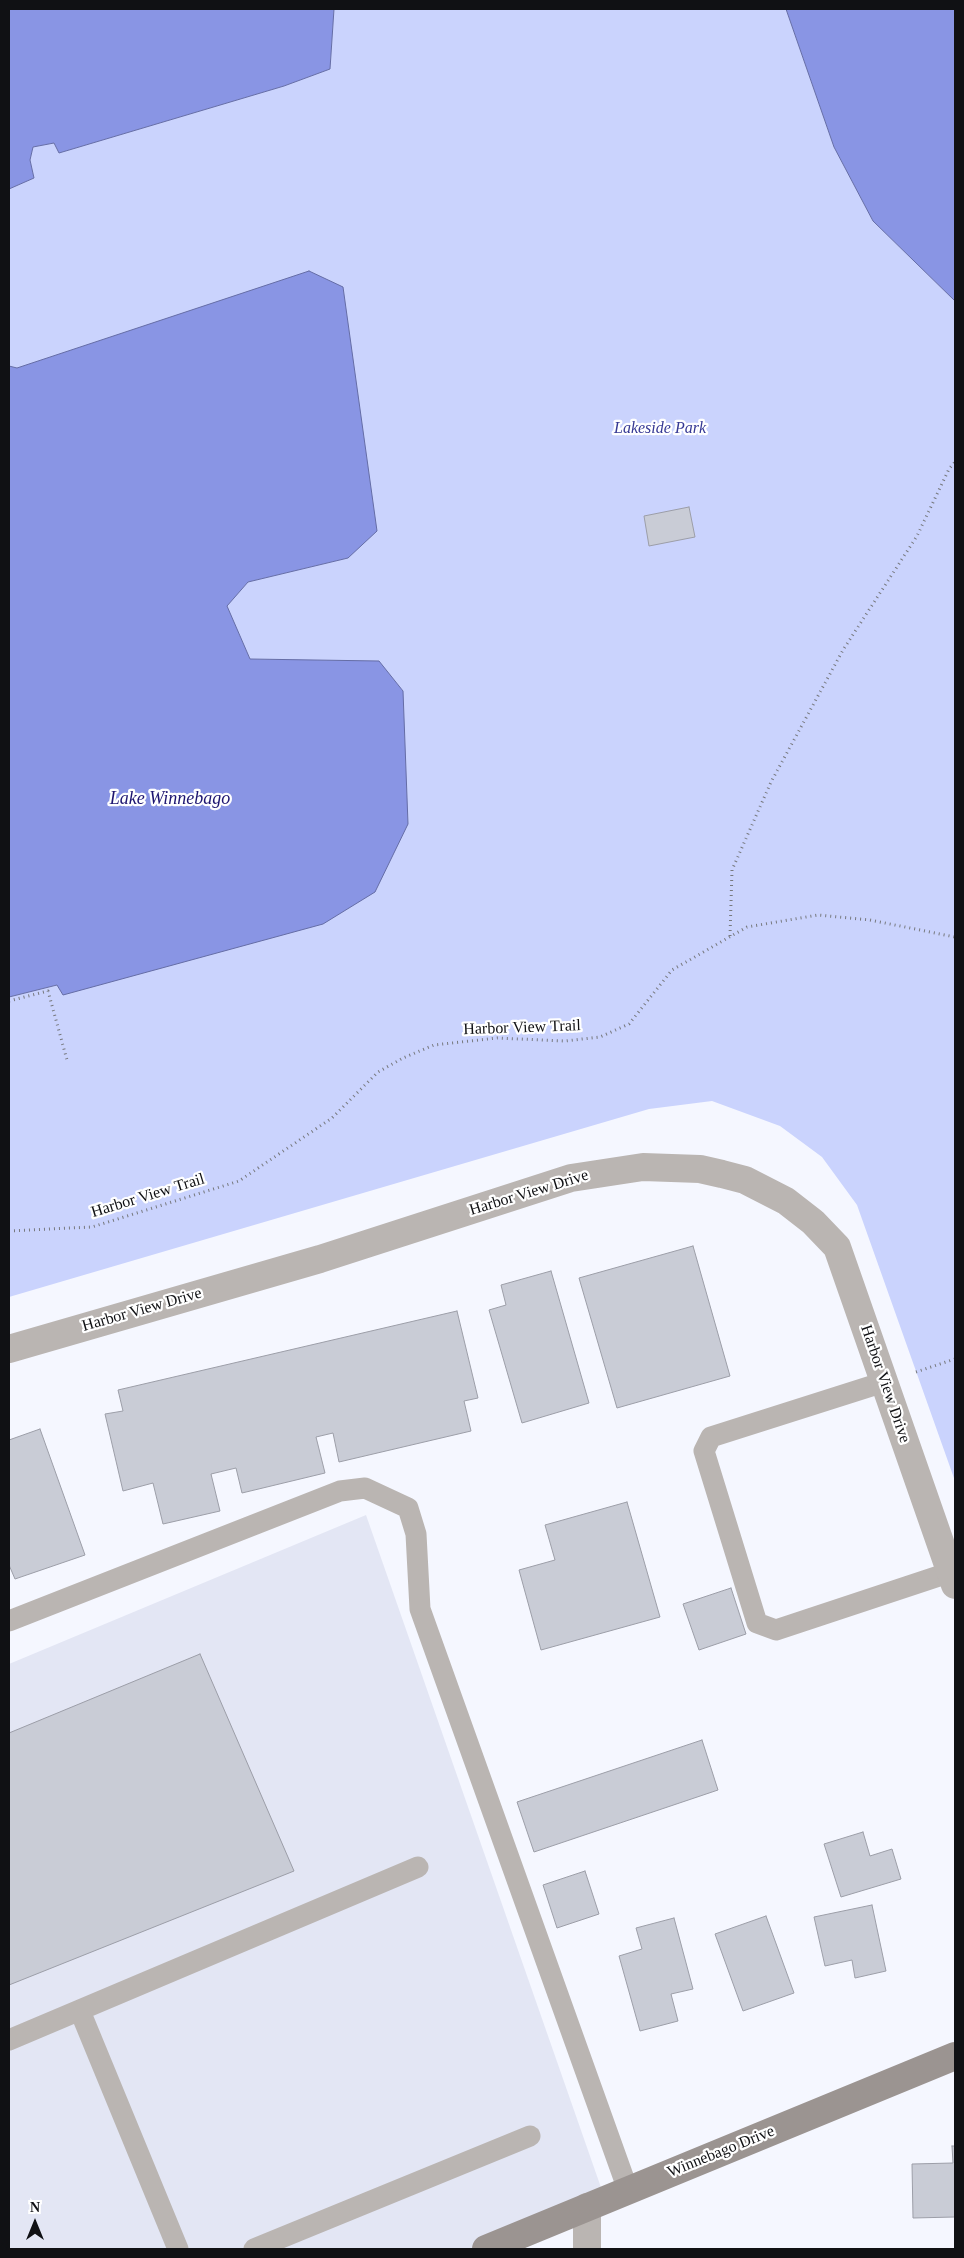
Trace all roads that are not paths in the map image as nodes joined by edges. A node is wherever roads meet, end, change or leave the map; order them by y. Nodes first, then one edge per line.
1 (9, 1349) edge
2 (884, 1382) junction
3 (953, 1579) edge
4 (9, 1621) edge
5 (418, 1867) dead end
6 (80, 2011) junction
7 (9, 2040) edge
8 (955, 2056) edge
9 (530, 2136) dead end
10 (628, 2190) junction
11 (587, 2208) junction
12 (178, 2249) edge
13 (254, 2249) edge
14 (486, 2249) edge
15 (587, 2249) edge

1 - 2 street, Harbor View Drive
2 - 3 street, Harbor View Drive
2 - 3 lane
4 - 10 lane
5 - 6 lane
6 - 7 lane
6 - 12 lane
8 - 10 main road, Winnebago Drive
9 - 13 lane
10 - 11 main road, Winnebago Drive
11 - 14 main road, Winnebago Drive
11 - 15 street

